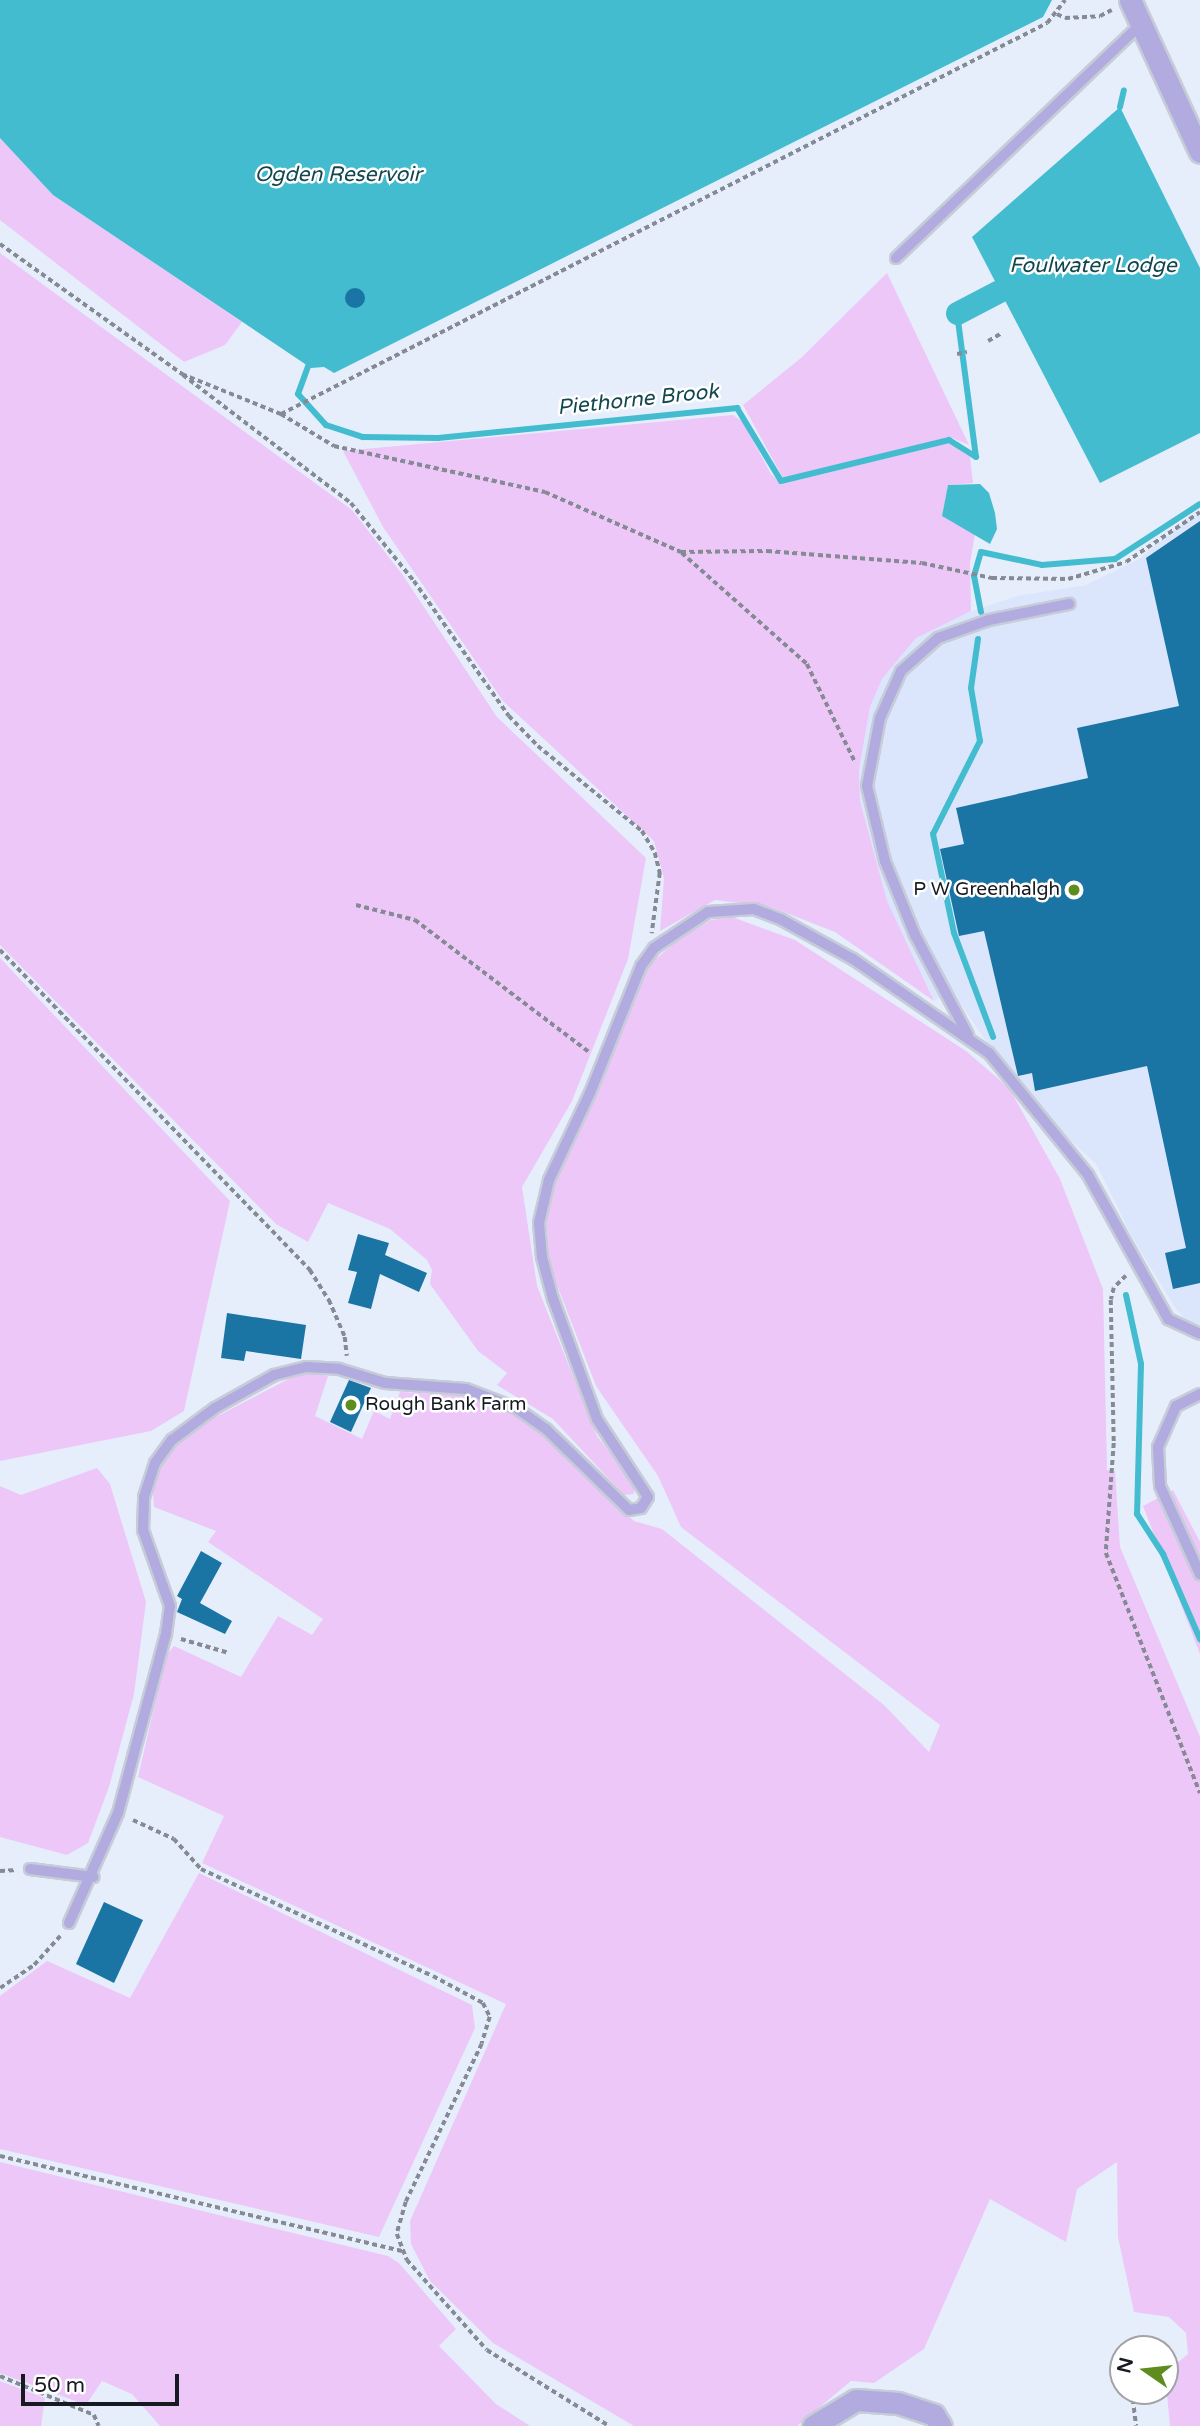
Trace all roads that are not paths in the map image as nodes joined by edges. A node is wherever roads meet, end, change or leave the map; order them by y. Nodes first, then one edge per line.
1 (1124, 3) edge
2 (1141, 24) junction
3 (1200, 152) edge
4 (896, 258) dead end
5 (1069, 604) dead end
6 (969, 1038) junction
7 (1200, 1334) edge
8 (1200, 1394) edge
9 (1200, 1574) edge
10 (30, 1869) dead end
11 (93, 1878) junction
12 (69, 1923) road end
13 (813, 2426) edge
14 (941, 2426) edge

1 - 2 street
2 - 3 street
2 - 4 lane
5 - 6 lane
6 - 7 lane
6 - 11 lane
8 - 9 lane
10 - 11 lane
11 - 12 lane
13 - 14 street

